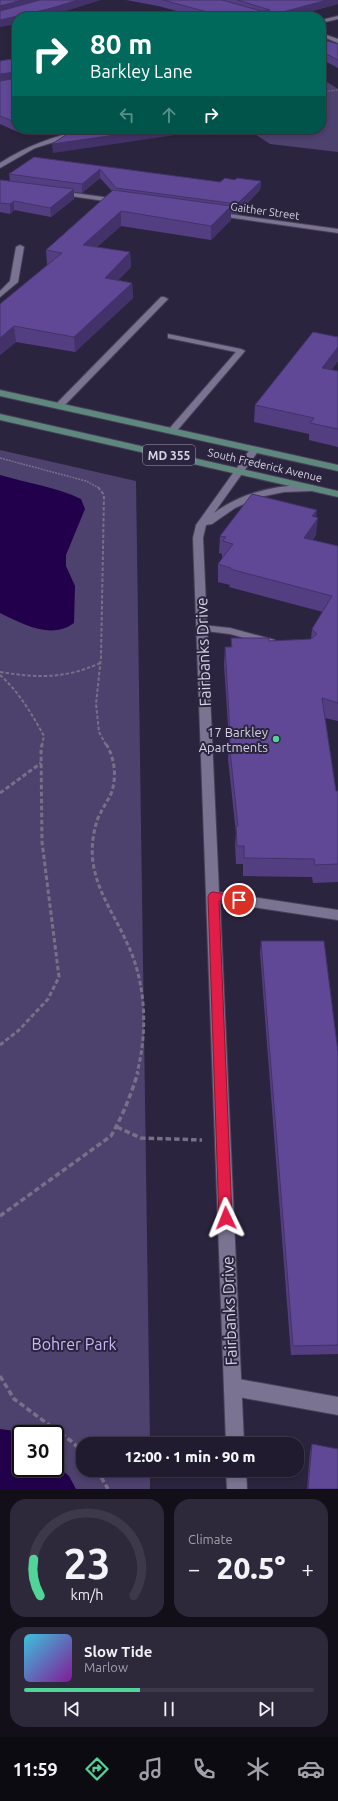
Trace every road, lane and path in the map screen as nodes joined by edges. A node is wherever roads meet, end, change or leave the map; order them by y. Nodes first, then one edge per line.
1 (338, 17) edge
2 (326, 21) edge
3 (326, 36) edge
4 (338, 41) edge
5 (338, 90) edge
6 (326, 91) edge
7 (69, 134) edge
8 (0, 166) edge
9 (54, 192) edge
10 (124, 202) edge
11 (209, 214) edge
12 (338, 231) edge
13 (20, 247) dead end
14 (0, 295) edge
15 (164, 299) dead end
16 (171, 336) dead end
17 (0, 393) edge
18 (59, 406) junction
19 (0, 417) edge
20 (172, 431) junction
21 (254, 450) junction
22 (0, 458) edge
23 (337, 466) edge
24 (239, 472) junction
25 (312, 488) junction
26 (338, 494) edge
27 (199, 531) junction
28 (202, 628) junction
29 (280, 644) edge
30 (100, 663) junction
31 (0, 674) edge
32 (41, 762) junction
33 (0, 793) edge
34 (213, 896) junction
35 (338, 915) edge
36 (0, 1044) edge
37 (117, 1127) junction
38 (201, 1140) dead end
39 (0, 1216) edge
40 (0, 1376) edge
41 (232, 1387) junction
42 (338, 1406) edge
43 (235, 1437) edge
44 (76, 1446) edge
45 (101, 1477) edge
46 (236, 1477) edge
47 (108, 1489) edge
48 (237, 1489) edge

1 - 2 street
3 - 4 street
5 - 6 path
7 - 8 street
9 - 10 street
11 - 12 street, Gaither Street
13 - 14 street
15 - 18 street
16 - 20 street
17 - 18 main road, South Frederick Avenue / MD 355
18 - 20 main road, South Frederick Avenue / MD 355
19 - 24 main road, South Frederick Avenue / MD 355
20 - 21 main road, South Frederick Avenue / MD 355
21 - 23 main road, South Frederick Avenue / MD 355
21 - 24 street
22 - 30 path
24 - 25 main road, South Frederick Avenue / MD 355
24 - 27 street
25 - 26 main road, South Frederick Avenue / MD 355
25 - 27 street
27 - 28 street, Fairbanks Drive
28 - 29 street
28 - 34 street, Fairbanks Drive
30 - 31 path
30 - 37 path
31 - 32 path
32 - 33 path
32 - 36 path
34 - 35 street
34 - 41 street, Fairbanks Drive
37 - 38 path
37 - 39 path
40 - 44 path
41 - 42 street
41 - 43 street, Fairbanks Drive
45 - 47 path
46 - 48 street

